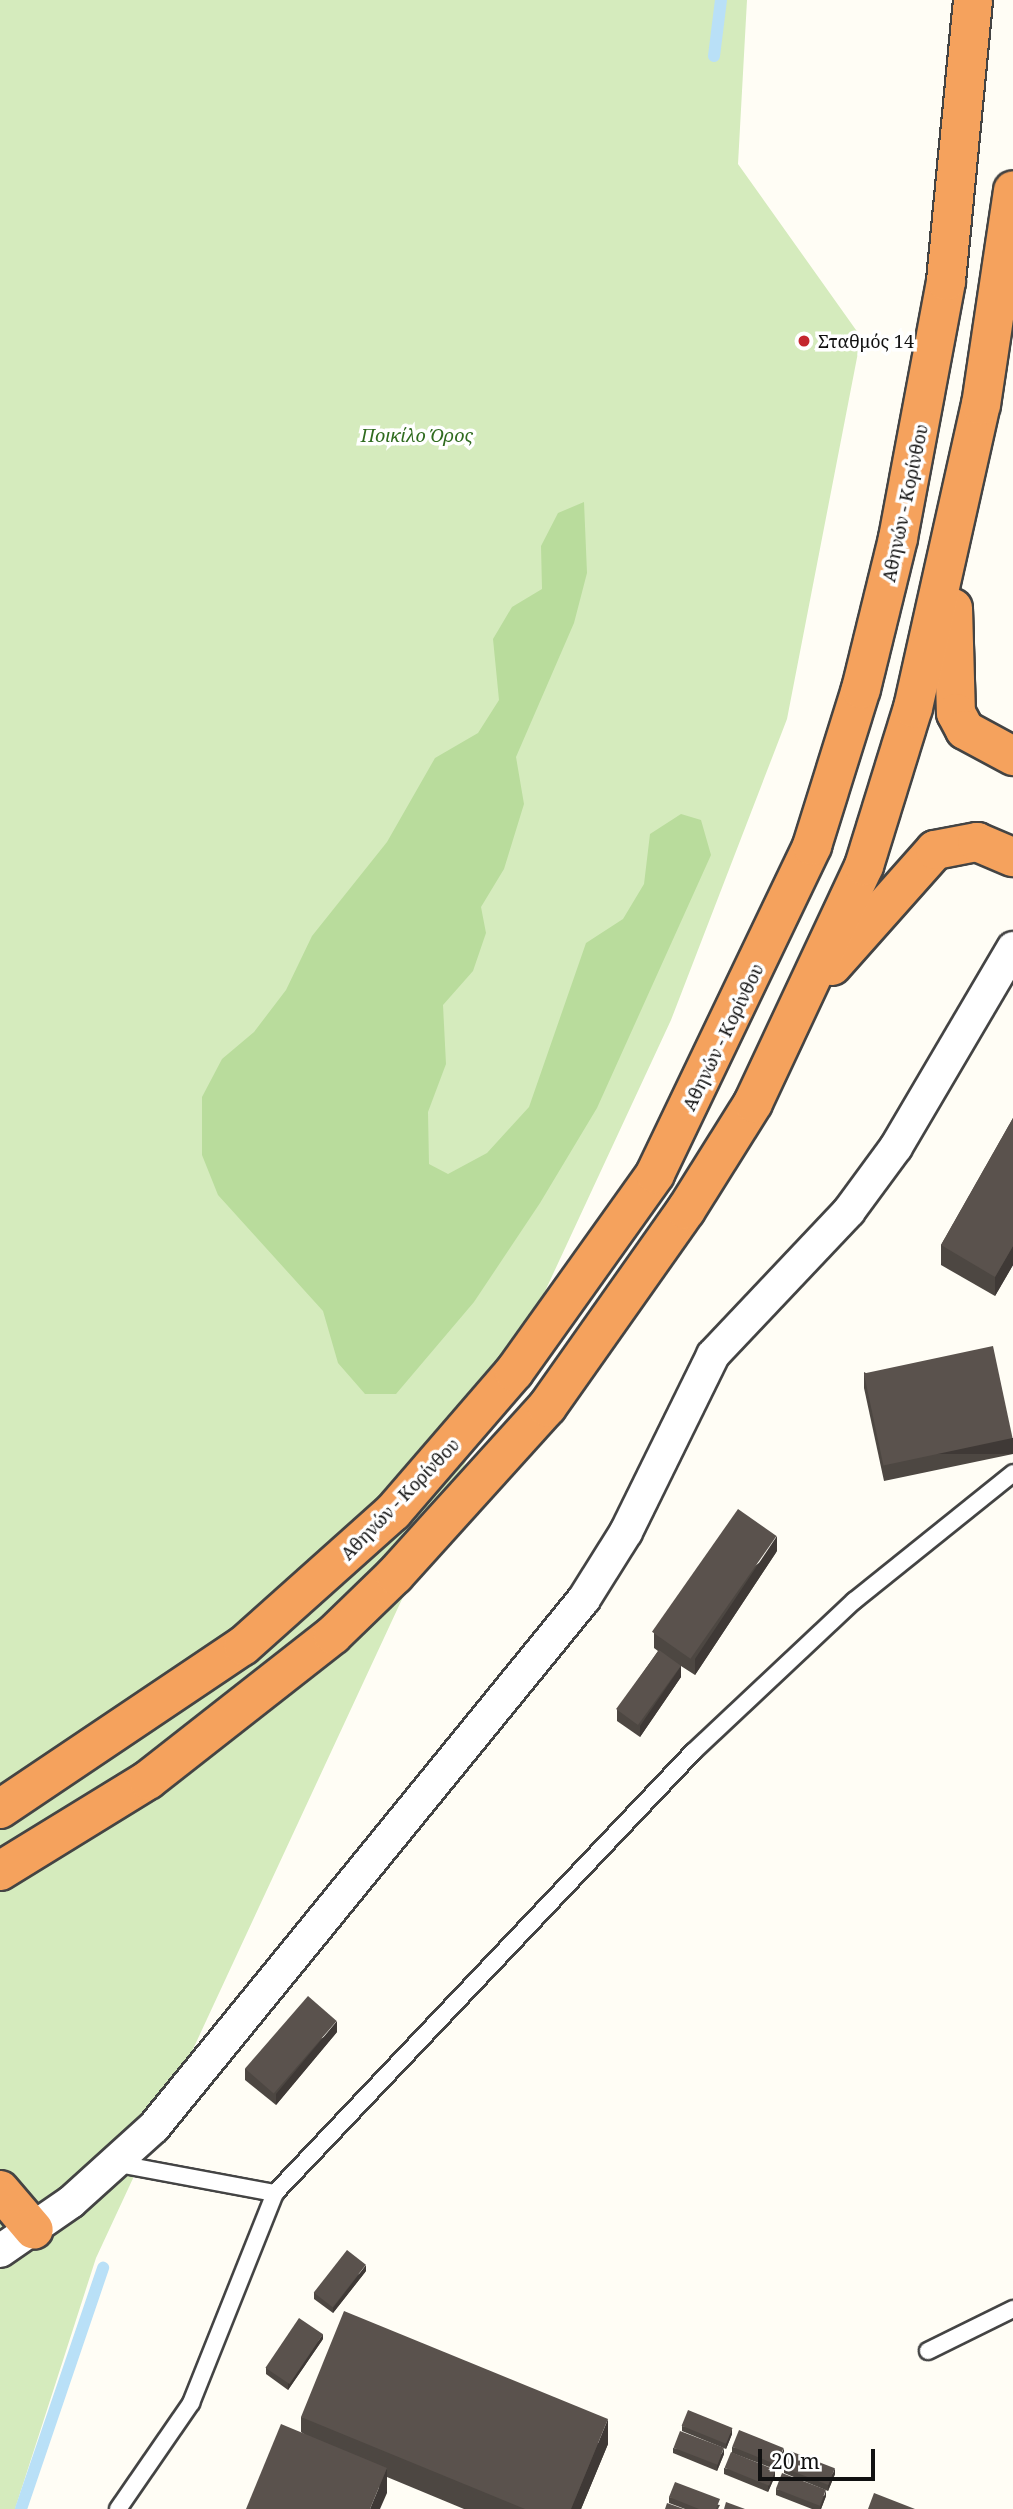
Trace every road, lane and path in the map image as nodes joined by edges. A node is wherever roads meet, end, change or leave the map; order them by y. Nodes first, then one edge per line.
1 (973, 0) edge
2 (1013, 190) edge
3 (953, 549) junction
4 (1013, 756) edge
5 (1013, 858) edge
6 (1013, 948) edge
7 (804, 1000) junction
8 (1013, 1473) edge
9 (0, 1809) edge
10 (0, 1871) edge
11 (114, 2163) junction
12 (0, 2190) edge
13 (275, 2193) junction
14 (34, 2231) junction
15 (0, 2252) edge
16 (1013, 2309) edge
17 (928, 2351) dead end
18 (118, 2509) edge

1 - 9 highway, Αθηνών - Κορίνθου
2 - 3 highway
3 - 4 highway
3 - 7 highway
5 - 7 highway
6 - 11 street
7 - 10 highway
8 - 13 lane
11 - 13 lane
11 - 14 street
12 - 14 highway
13 - 18 lane
14 - 15 street
16 - 17 lane

